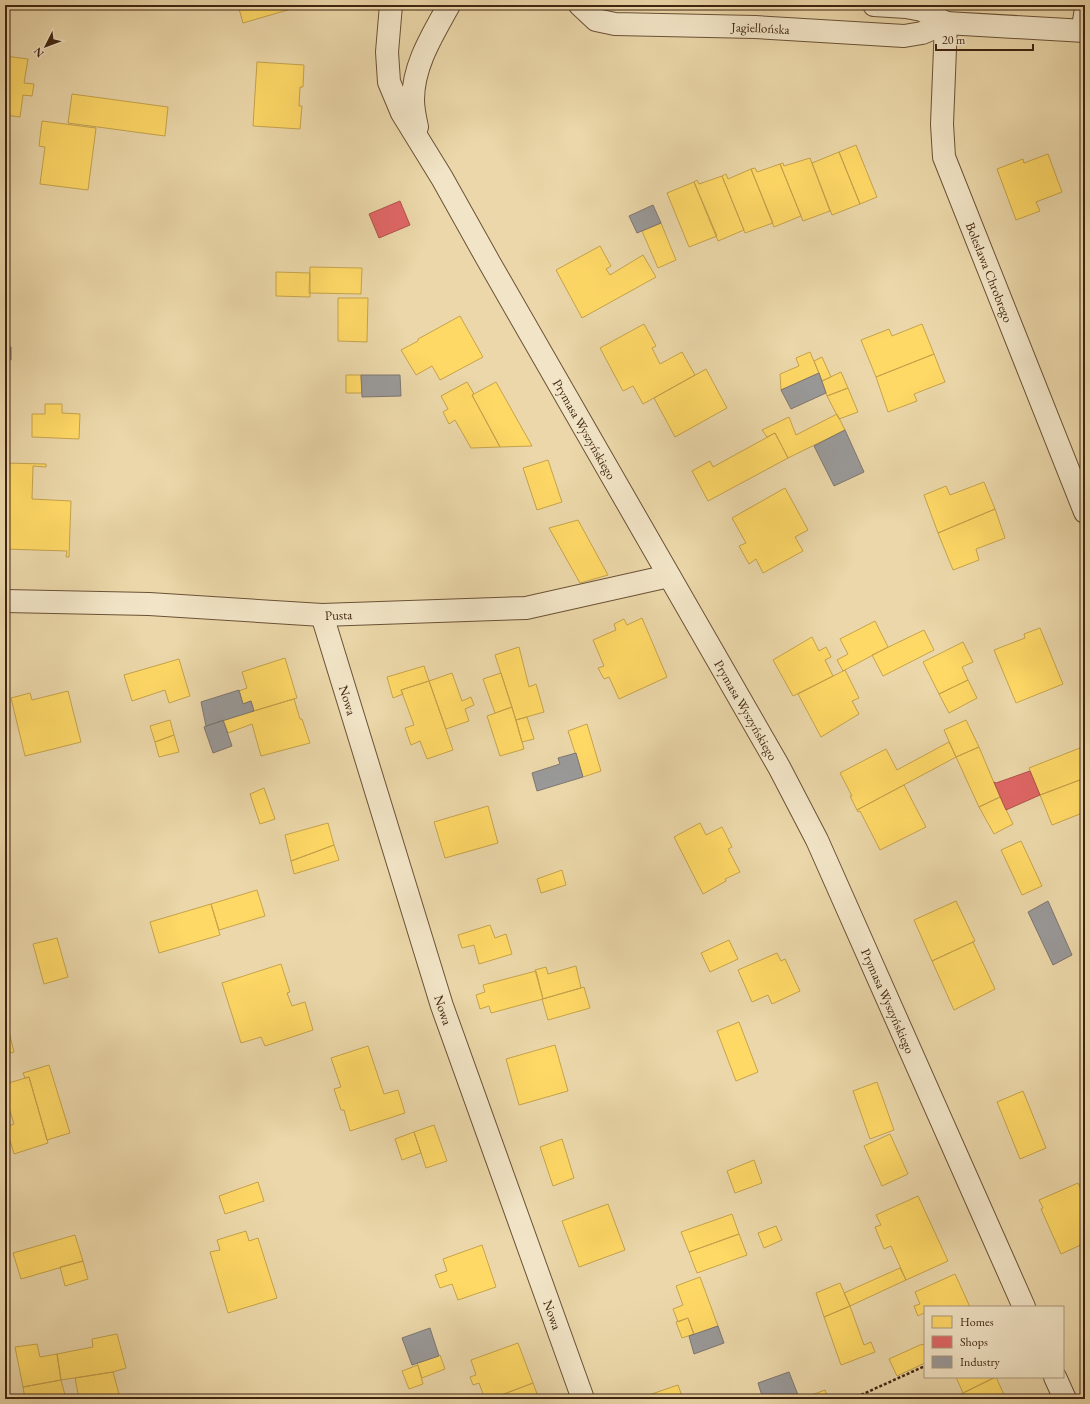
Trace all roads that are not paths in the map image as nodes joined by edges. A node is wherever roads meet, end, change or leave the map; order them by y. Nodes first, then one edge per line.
1 (391, 5) edge
2 (449, 5) edge
3 (580, 5) edge
4 (874, 5) edge
5 (1082, 5) edge
6 (946, 23) junction
7 (1082, 31) edge
8 (419, 138) junction
9 (1085, 512) edge
10 (669, 576) junction
11 (5, 601) edge
12 (322, 615) junction
13 (1024, 1306) edge
14 (1055, 1378) edge
15 (583, 1399) edge
16 (1065, 1399) edge

1 - 8 street, Prymasa Wyszyńskiego
2 - 8 street, Prymasa Wyszyńskiego
3 - 6 street, Jagiellońska
4 - 6 street, Jagiellońska
5 - 7 lane
6 - 7 street, Jagiellońska
6 - 9 street, Bolesława Chrobrego
8 - 10 street, Prymasa Wyszyńskiego
10 - 12 street, Pusta
10 - 13 street, Prymasa Wyszyńskiego
11 - 12 street, Pusta
12 - 15 street, Nowa
14 - 16 street

